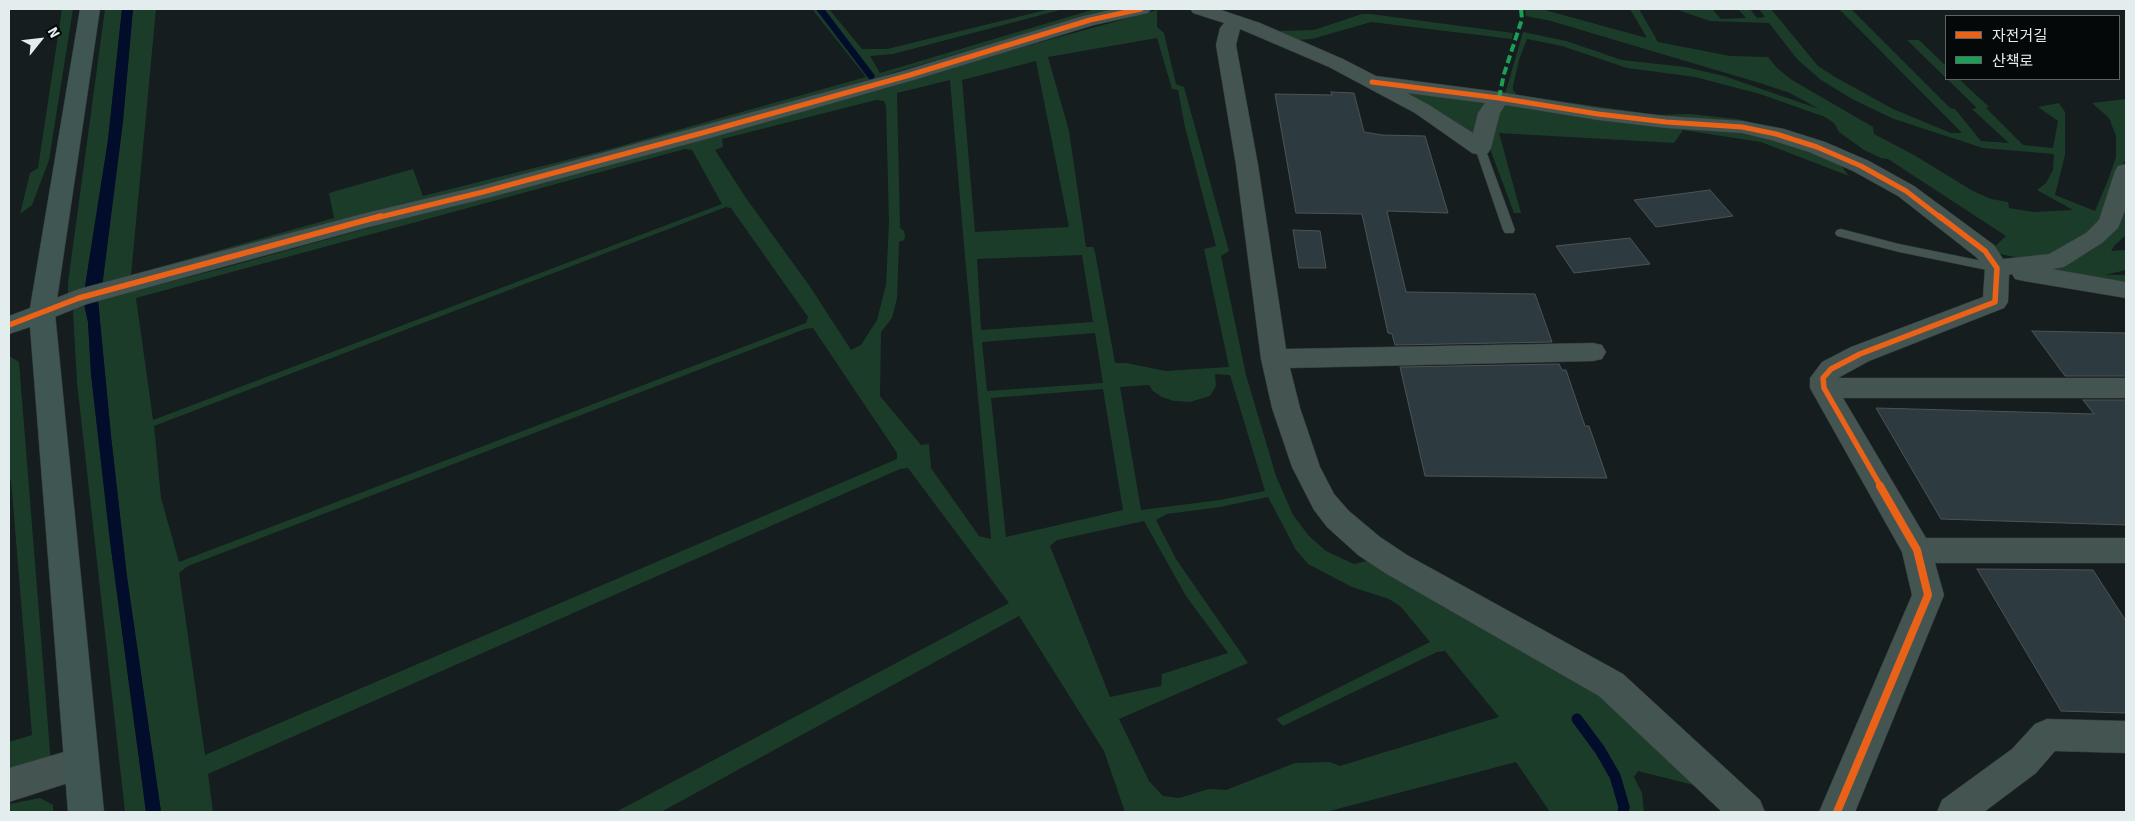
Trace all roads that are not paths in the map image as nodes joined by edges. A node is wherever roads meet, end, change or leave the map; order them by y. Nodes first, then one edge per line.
1 (90, 9) edge
2 (1142, 9) edge
3 (1200, 9) edge
4 (1235, 22) junction
5 (1372, 82) junction
6 (1500, 98) junction
7 (1480, 148) junction
8 (2126, 171) edge
9 (1509, 230) dead end
10 (1841, 233) dead end
11 (1997, 268) junction
12 (2126, 290) edge
13 (42, 313) junction
14 (9, 325) edge
15 (1593, 352) dead end
16 (1274, 359) junction
17 (1824, 388) junction
18 (2126, 388) edge
19 (1917, 550) junction
20 (2126, 551) edge
21 (2126, 737) edge
22 (81, 763) junction
23 (9, 785) edge
24 (86, 812) edge
25 (1747, 812) edge
26 (1837, 812) edge
27 (1954, 812) edge

1 - 13 main road
2 - 13 street
3 - 4 street
4 - 5 street
4 - 16 street
5 - 6 street
5 - 7 street
6 - 7 street
6 - 11 street
7 - 9 lane
8 - 11 street
10 - 11 lane
11 - 12 street
11 - 17 street
13 - 14 main road
13 - 22 main road
15 - 16 street
16 - 25 street
17 - 18 street
17 - 19 street
19 - 20 street
19 - 26 street
21 - 27 street
22 - 23 street
22 - 24 main road

